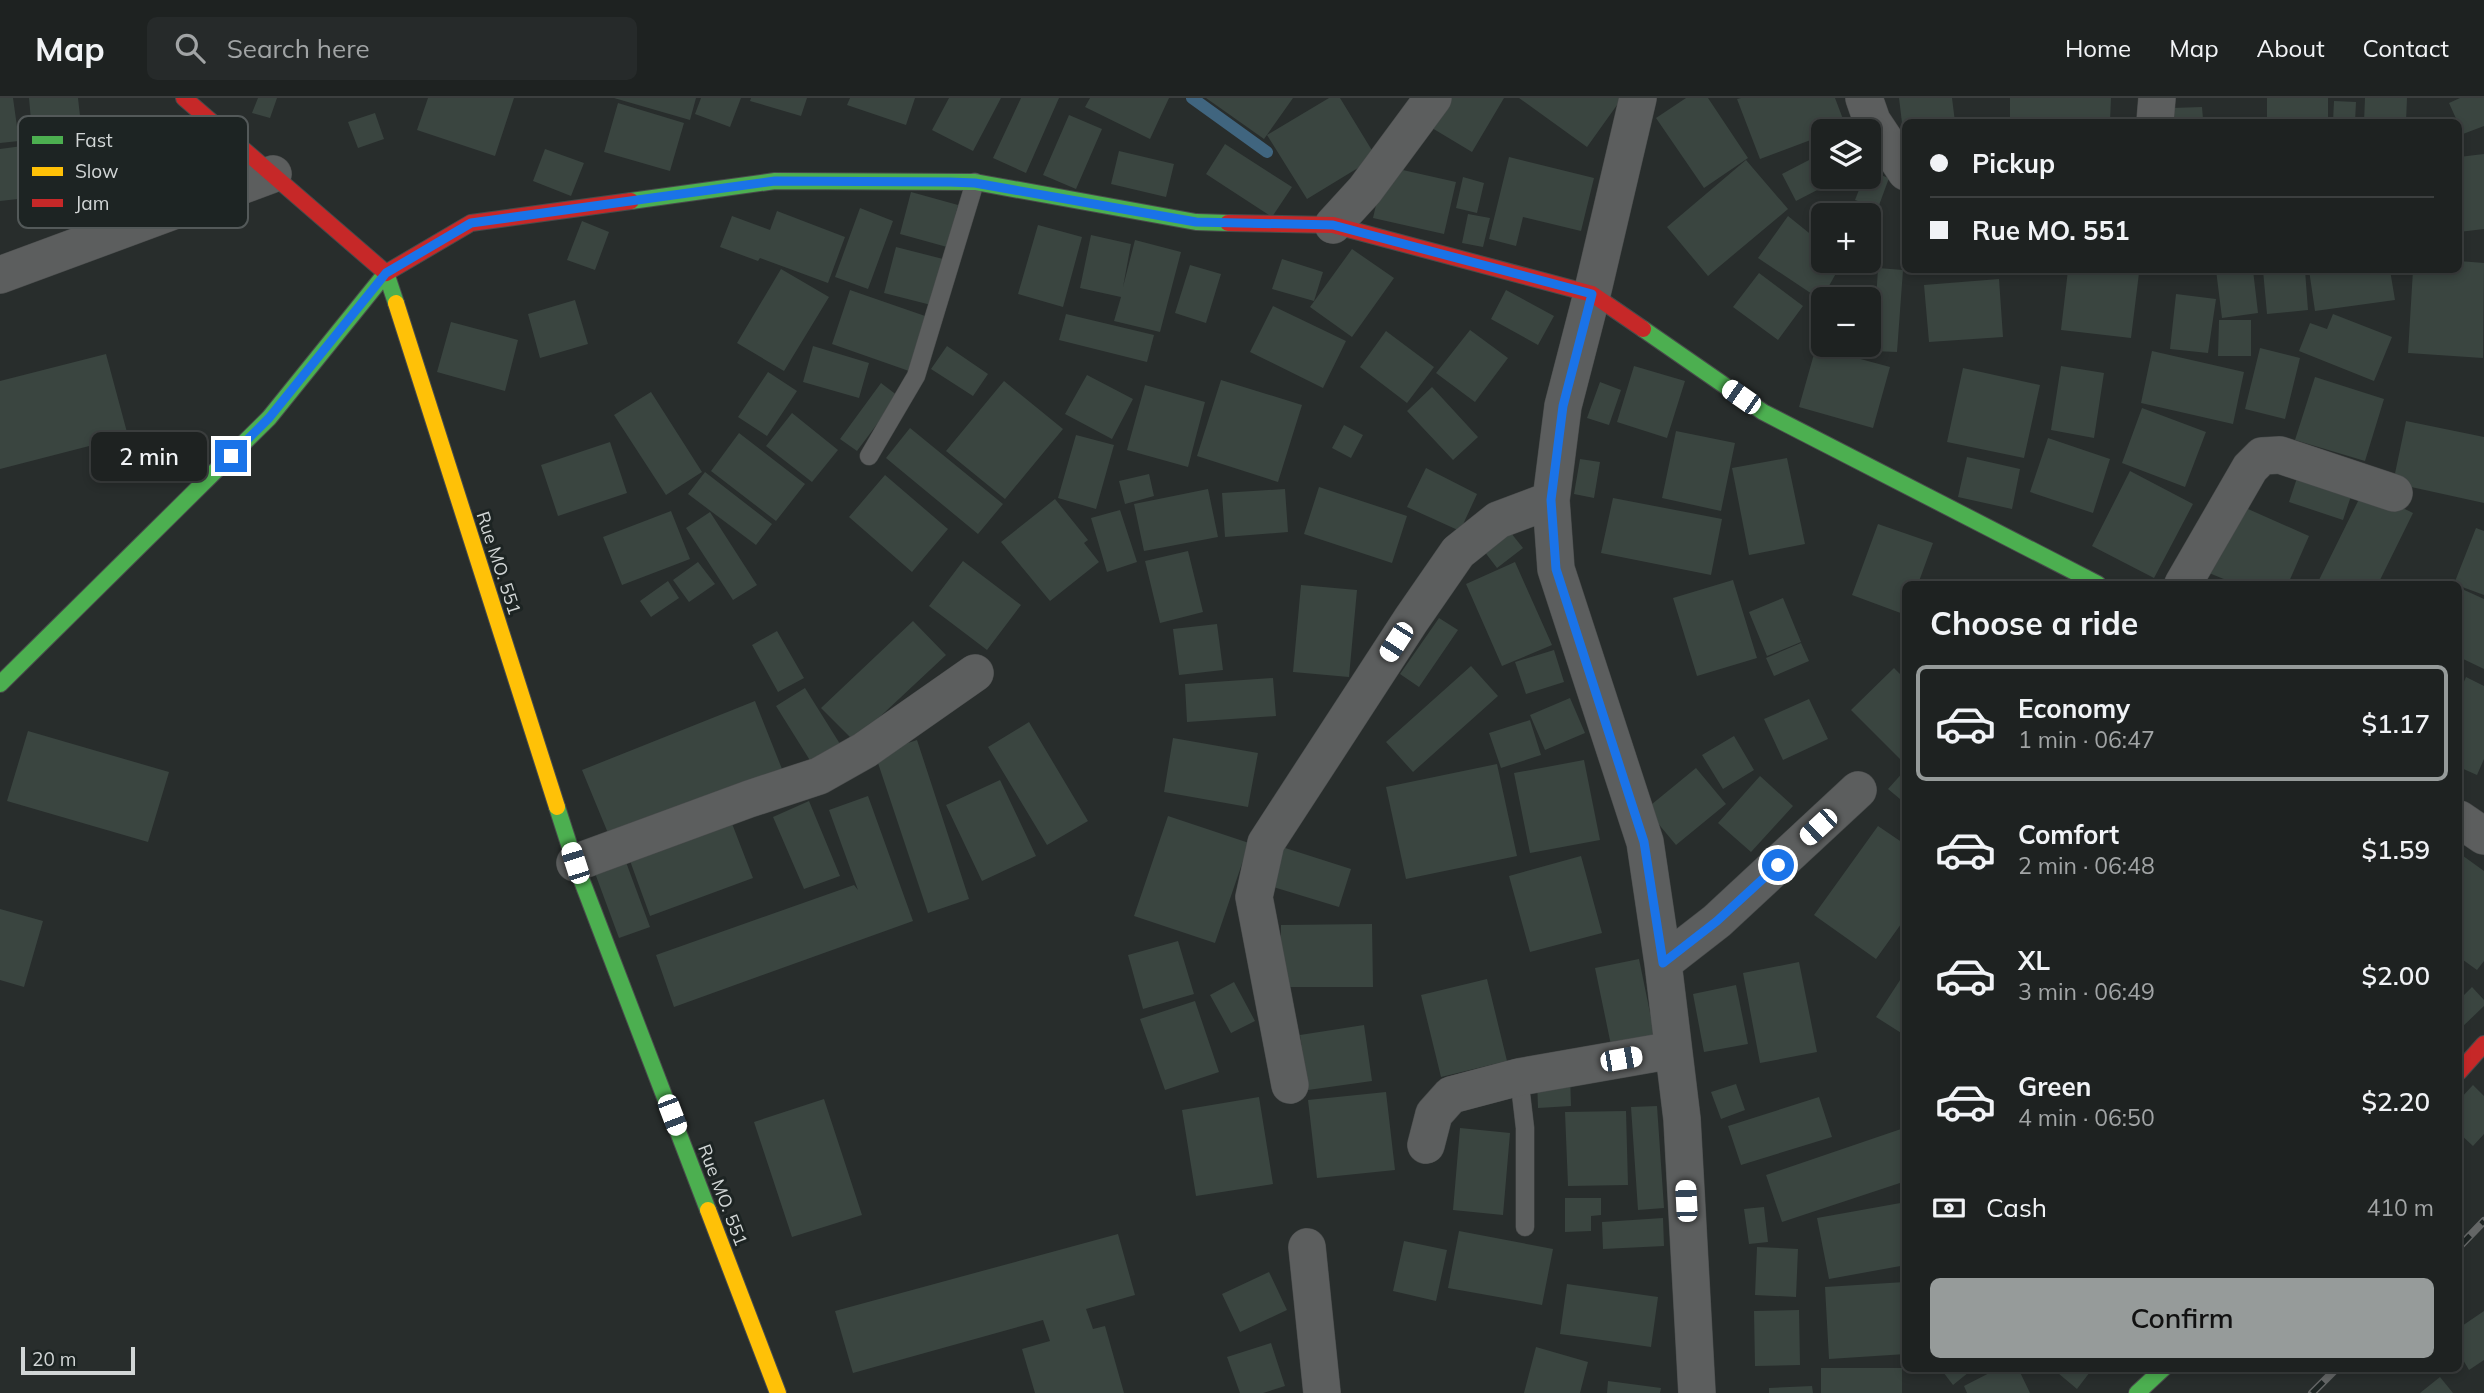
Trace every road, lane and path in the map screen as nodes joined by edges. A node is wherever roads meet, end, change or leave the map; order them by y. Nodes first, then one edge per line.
1 (184, 98) edge
2 (1433, 98) edge
3 (1638, 98) edge
4 (1864, 98) edge
5 (2157, 98) edge
6 (205, 116) edge
7 (2155, 119) edge
8 (248, 153) edge
9 (1902, 166) edge
10 (273, 174) junction
11 (248, 183) edge
12 (975, 183) junction
13 (1333, 225) junction
14 (127, 228) edge
15 (386, 273) junction
16 (0, 275) edge
17 (1592, 294) junction
18 (869, 456) dead end
19 (2394, 493) dead end
20 (1551, 500) junction
21 (2092, 581) edge
22 (2185, 581) edge
23 (975, 673) dead end
24 (0, 684) edge
25 (1858, 790) dead end
26 (2462, 821) edge
27 (2484, 836) edge
28 (575, 863) junction
29 (1663, 963) junction
30 (2484, 1044) edge
31 (1672, 1050) junction
32 (2462, 1069) edge
33 (1519, 1077) junction
34 (1290, 1085) dead end
35 (1426, 1145) dead end
36 (1525, 1227) dead end
37 (1307, 1247) dead end
38 (2160, 1372) edge
39 (778, 1393) edge
40 (1322, 1393) edge
41 (1697, 1393) edge
42 (2137, 1393) edge

1 - 6 street
2 - 13 street
3 - 17 street
4 - 9 street
5 - 7 street
8 - 10 street
10 - 11 street
10 - 15 street
12 - 13 street
12 - 15 street
12 - 18 lane
13 - 17 street
14 - 16 street
15 - 24 street
15 - 28 street, Rue MO. 551
17 - 20 street
17 - 21 street
19 - 22 street
20 - 29 street
20 - 34 street
23 - 28 street
25 - 29 street
26 - 27 street
28 - 39 street, Rue MO. 551
29 - 31 street
30 - 32 street
31 - 33 street
31 - 41 street
33 - 35 street
33 - 36 lane
37 - 40 street
38 - 42 street

